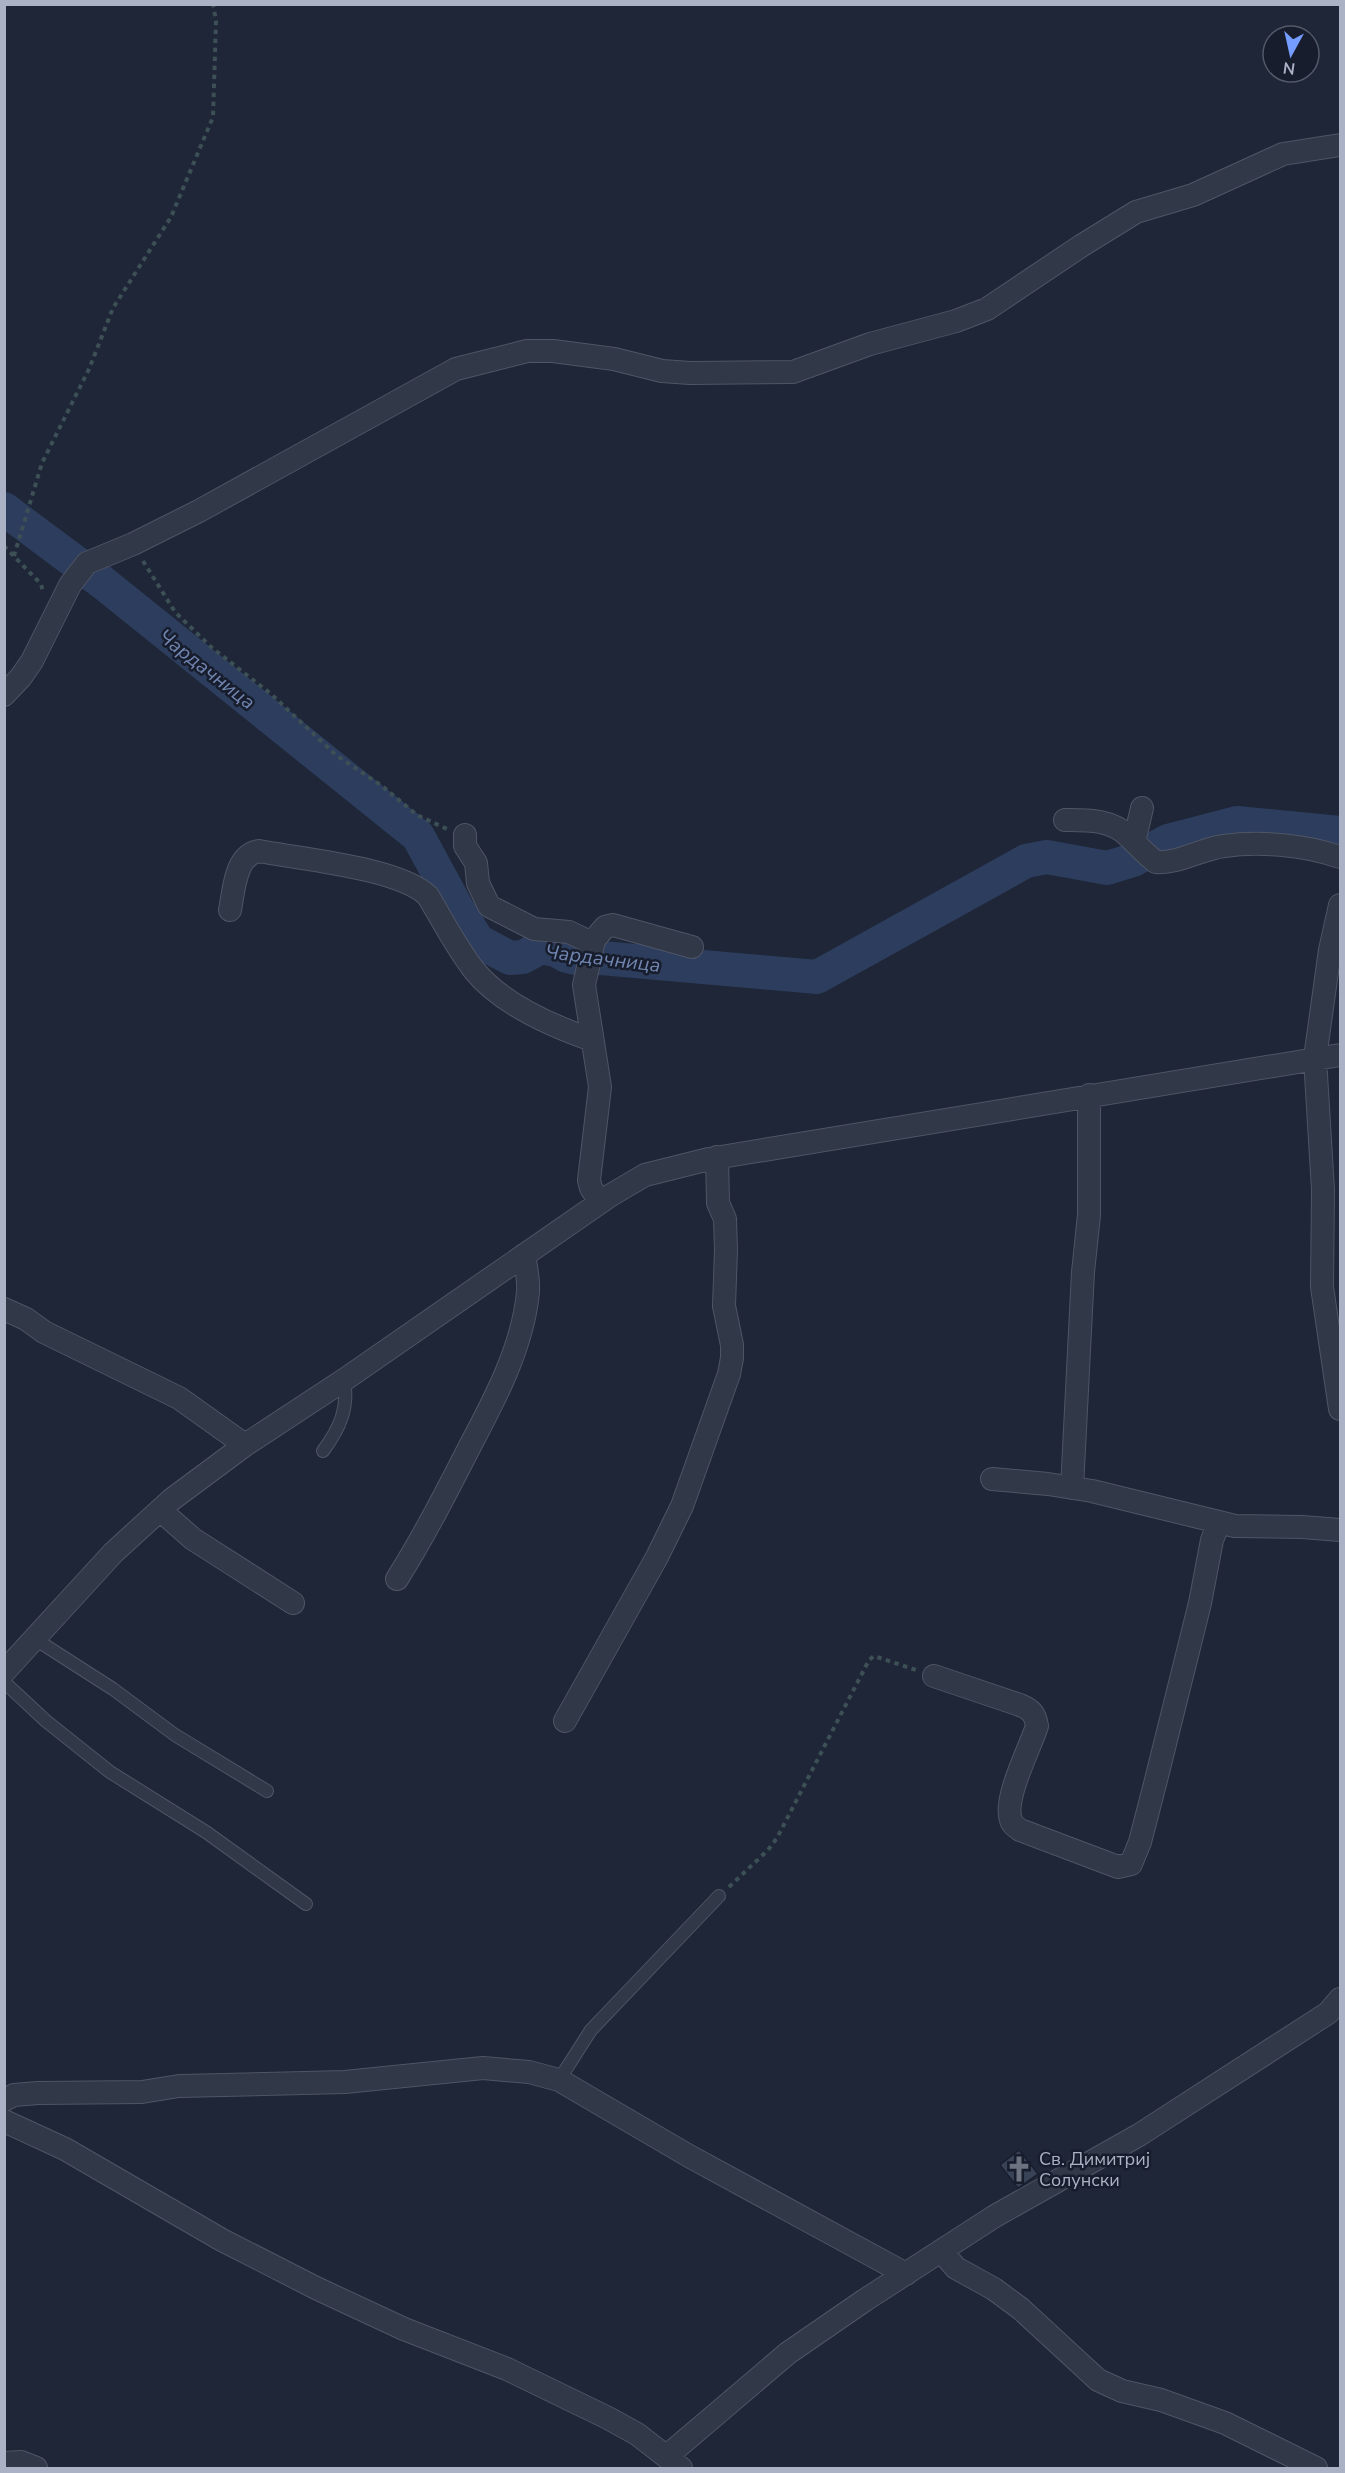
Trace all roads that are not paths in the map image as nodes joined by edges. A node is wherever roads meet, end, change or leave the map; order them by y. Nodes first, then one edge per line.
1 (1341, 145) edge
2 (4, 695) edge
3 (1142, 808) dead end
4 (1065, 820) dead end
5 (465, 835) road end
6 (1142, 850) junction
7 (1341, 857) edge
8 (1341, 904) edge
9 (230, 910) dead end
10 (692, 947) dead end
11 (590, 954) junction
12 (592, 1040) junction
13 (1341, 1055) edge
14 (1315, 1058) junction
15 (1089, 1095) junction
16 (717, 1157) junction
17 (600, 1202) junction
18 (524, 1255) junction
19 (4, 1309) edge
20 (344, 1380) junction
21 (1341, 1409) edge
22 (245, 1445) junction
23 (323, 1450) dead end
24 (992, 1479) dead end
25 (1072, 1488) junction
26 (160, 1510) junction
27 (1219, 1523) junction
28 (1341, 1530) edge
29 (397, 1579) dead end
30 (293, 1603) dead end
31 (35, 1639) junction
32 (4, 1672) edge
33 (934, 1676) road end
34 (4, 1682) edge
35 (565, 1721) dead end
36 (267, 1791) dead end
37 (719, 1896) road end
38 (306, 1904) dead end
39 (1341, 1999) edge
40 (559, 2080) junction
41 (4, 2100) edge
42 (4, 2121) edge
43 (941, 2251) junction
44 (906, 2274) junction
45 (4, 2463) edge
46 (673, 2464) edge
47 (36, 2469) edge
48 (1316, 2469) edge

1 - 2 street
3 - 6 street
4 - 6 street
5 - 11 street
6 - 7 street
8 - 14 street
9 - 12 street
10 - 11 street
11 - 12 street
12 - 17 street
13 - 14 street
14 - 15 street
14 - 21 street
15 - 16 street
15 - 25 street
16 - 17 street
16 - 35 street
17 - 18 street
18 - 20 street
18 - 29 street
19 - 22 street
20 - 22 street
20 - 23 lane
22 - 26 street
24 - 25 street
25 - 27 street
26 - 30 street
26 - 31 street
27 - 28 street
27 - 33 street
31 - 32 street
31 - 36 lane
34 - 38 lane
37 - 40 lane
39 - 43 street
40 - 41 street
40 - 44 street
42 - 46 street
43 - 44 street
43 - 48 street
44 - 46 street
45 - 47 street

